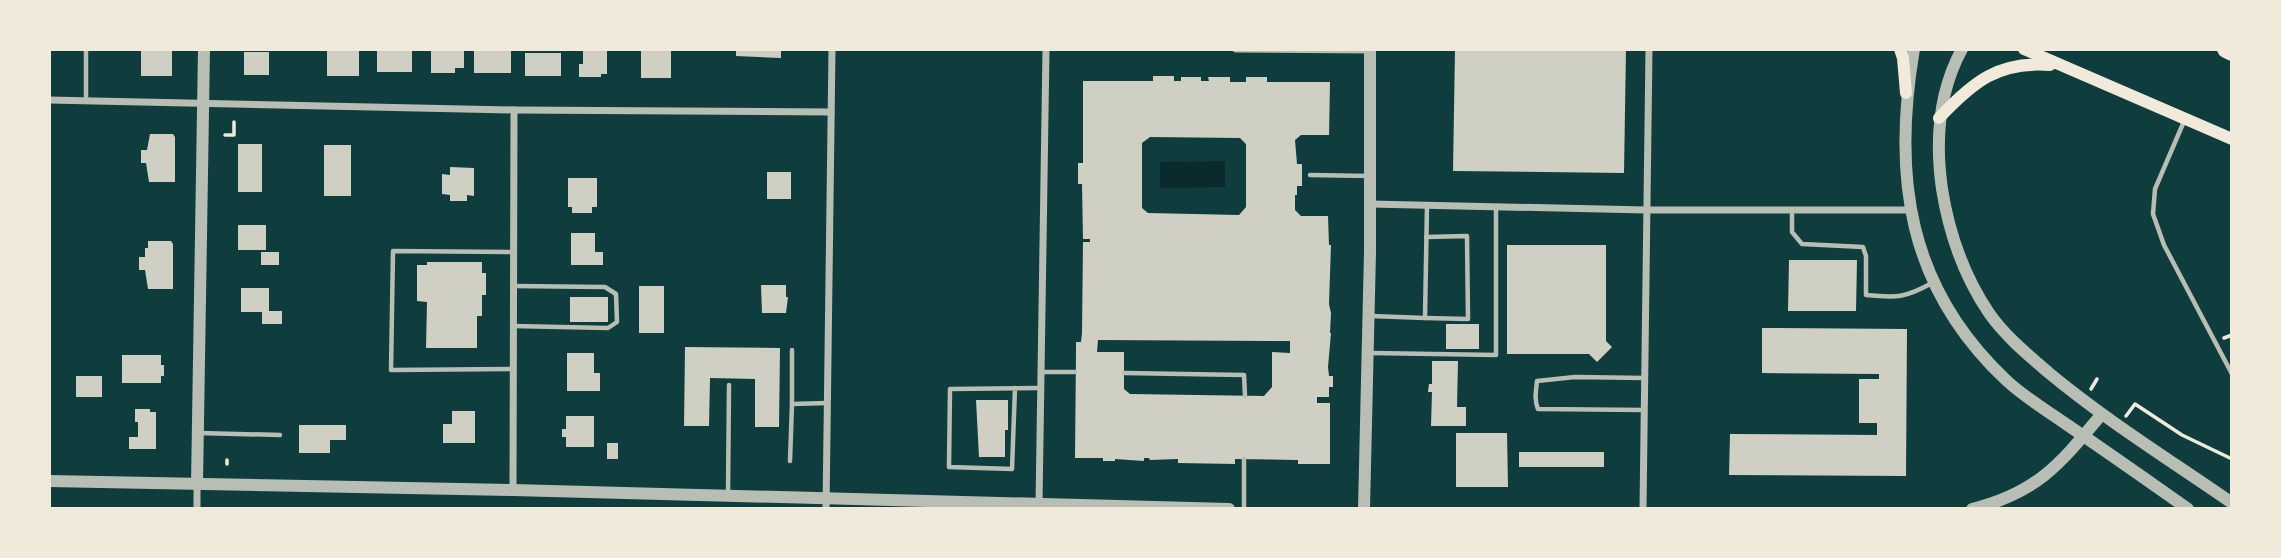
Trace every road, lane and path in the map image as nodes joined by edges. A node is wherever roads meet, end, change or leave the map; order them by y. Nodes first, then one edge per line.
1 (86, 49) edge
2 (204, 49) edge
3 (832, 49) edge
4 (1046, 49) edge
5 (1236, 49) edge
6 (1649, 49) edge
7 (1900, 49) edge
8 (1914, 49) edge
9 (1962, 49) edge
10 (2024, 49) edge
11 (2042, 49) edge
12 (2226, 49) edge
13 (1370, 50) edge
14 (2232, 52) edge
15 (2060, 65) junction
16 (1906, 93) junction
17 (49, 100) edge
18 (86, 101) junction
19 (203, 104) junction
20 (514, 110) junction
21 (831, 112) junction
22 (1939, 118) junction
23 (2185, 118) junction
24 (234, 122) dead end
25 (225, 135) dead end
26 (2232, 139) edge
27 (1310, 175) dead end
28 (1370, 176) junction
29 (1370, 204) junction
30 (1427, 205) junction
31 (1496, 206) junction
32 (1646, 210) junction
33 (1792, 210) junction
34 (1909, 210) junction
35 (1426, 237) junction
36 (513, 252) junction
37 (1933, 282) junction
38 (513, 286) junction
39 (1368, 316) junction
40 (1425, 318) junction
41 (512, 326) junction
42 (792, 350) dead end
43 (1366, 353) junction
44 (512, 369) junction
45 (1041, 372) junction
46 (1075, 372) dead end
47 (1124, 373) dead end
48 (2232, 374) edge
49 (1644, 378) junction
50 (2097, 379) dead end
51 (729, 385) dead end
52 (1016, 388) junction
53 (1041, 388) junction
54 (2091, 390) dead end
55 (1245, 396) dead end
56 (828, 403) junction
57 (792, 404) junction
58 (1644, 410) junction
59 (2101, 415) junction
60 (2126, 417) dead end
61 (198, 433) junction
62 (280, 435) dead end
63 (2083, 436) junction
64 (1244, 459) dead end
65 (2232, 459) edge
66 (790, 461) dead end
67 (49, 481) edge
68 (197, 484) junction
69 (513, 490) junction
70 (728, 496) junction
71 (2232, 502) edge
72 (826, 504) edge
73 (1039, 504) junction
74 (197, 509) edge
75 (1229, 509) edge
76 (1244, 509) edge
77 (1364, 509) edge
78 (1643, 509) edge
79 (1972, 509) edge
80 (2188, 509) edge

1 - 18 lane
2 - 19 street
3 - 21 street
4 - 45 street
5 - 13 street
6 - 32 street
7 - 16 main road
8 - 16 street
9 - 22 street
10 - 15 main road
11 - 15 main road
12 - 14 highway
13 - 28 street
15 - 22 main road
15 - 23 main road
16 - 34 street
17 - 18 street
18 - 19 street
19 - 20 street
19 - 61 street
20 - 21 street
20 - 36 street
21 - 56 street
22 - 59 street
23 - 26 main road
23 - 48 lane
24 - 25 path
27 - 28 lane
28 - 29 street
29 - 30 street
29 - 39 street
30 - 31 street
30 - 35 lane
31 - 32 street
31 - 43 lane
32 - 33 street
32 - 49 street
33 - 34 street
33 - 37 lane
34 - 37 street
35 - 40 lane
35 - 40 lane
36 - 38 street
36 - 44 lane
37 - 63 street
38 - 41 street
38 - 41 lane
39 - 40 lane
39 - 43 street
41 - 44 street
42 - 57 lane
43 - 77 street
44 - 69 street
45 - 46 lane
45 - 53 street
47 - 55 lane
49 - 58 street
49 - 58 lane
50 - 54 path
51 - 70 lane
52 - 52 lane
52 - 53 lane
53 - 73 street
56 - 57 lane
56 - 72 street
57 - 66 lane
58 - 78 street
59 - 63 street
59 - 71 street
60 - 65 path
61 - 62 lane
61 - 68 street
63 - 79 street
63 - 80 street
64 - 76 lane
67 - 68 street
68 - 69 street
68 - 74 street
69 - 70 street
70 - 72 street
72 - 73 street
73 - 75 street

